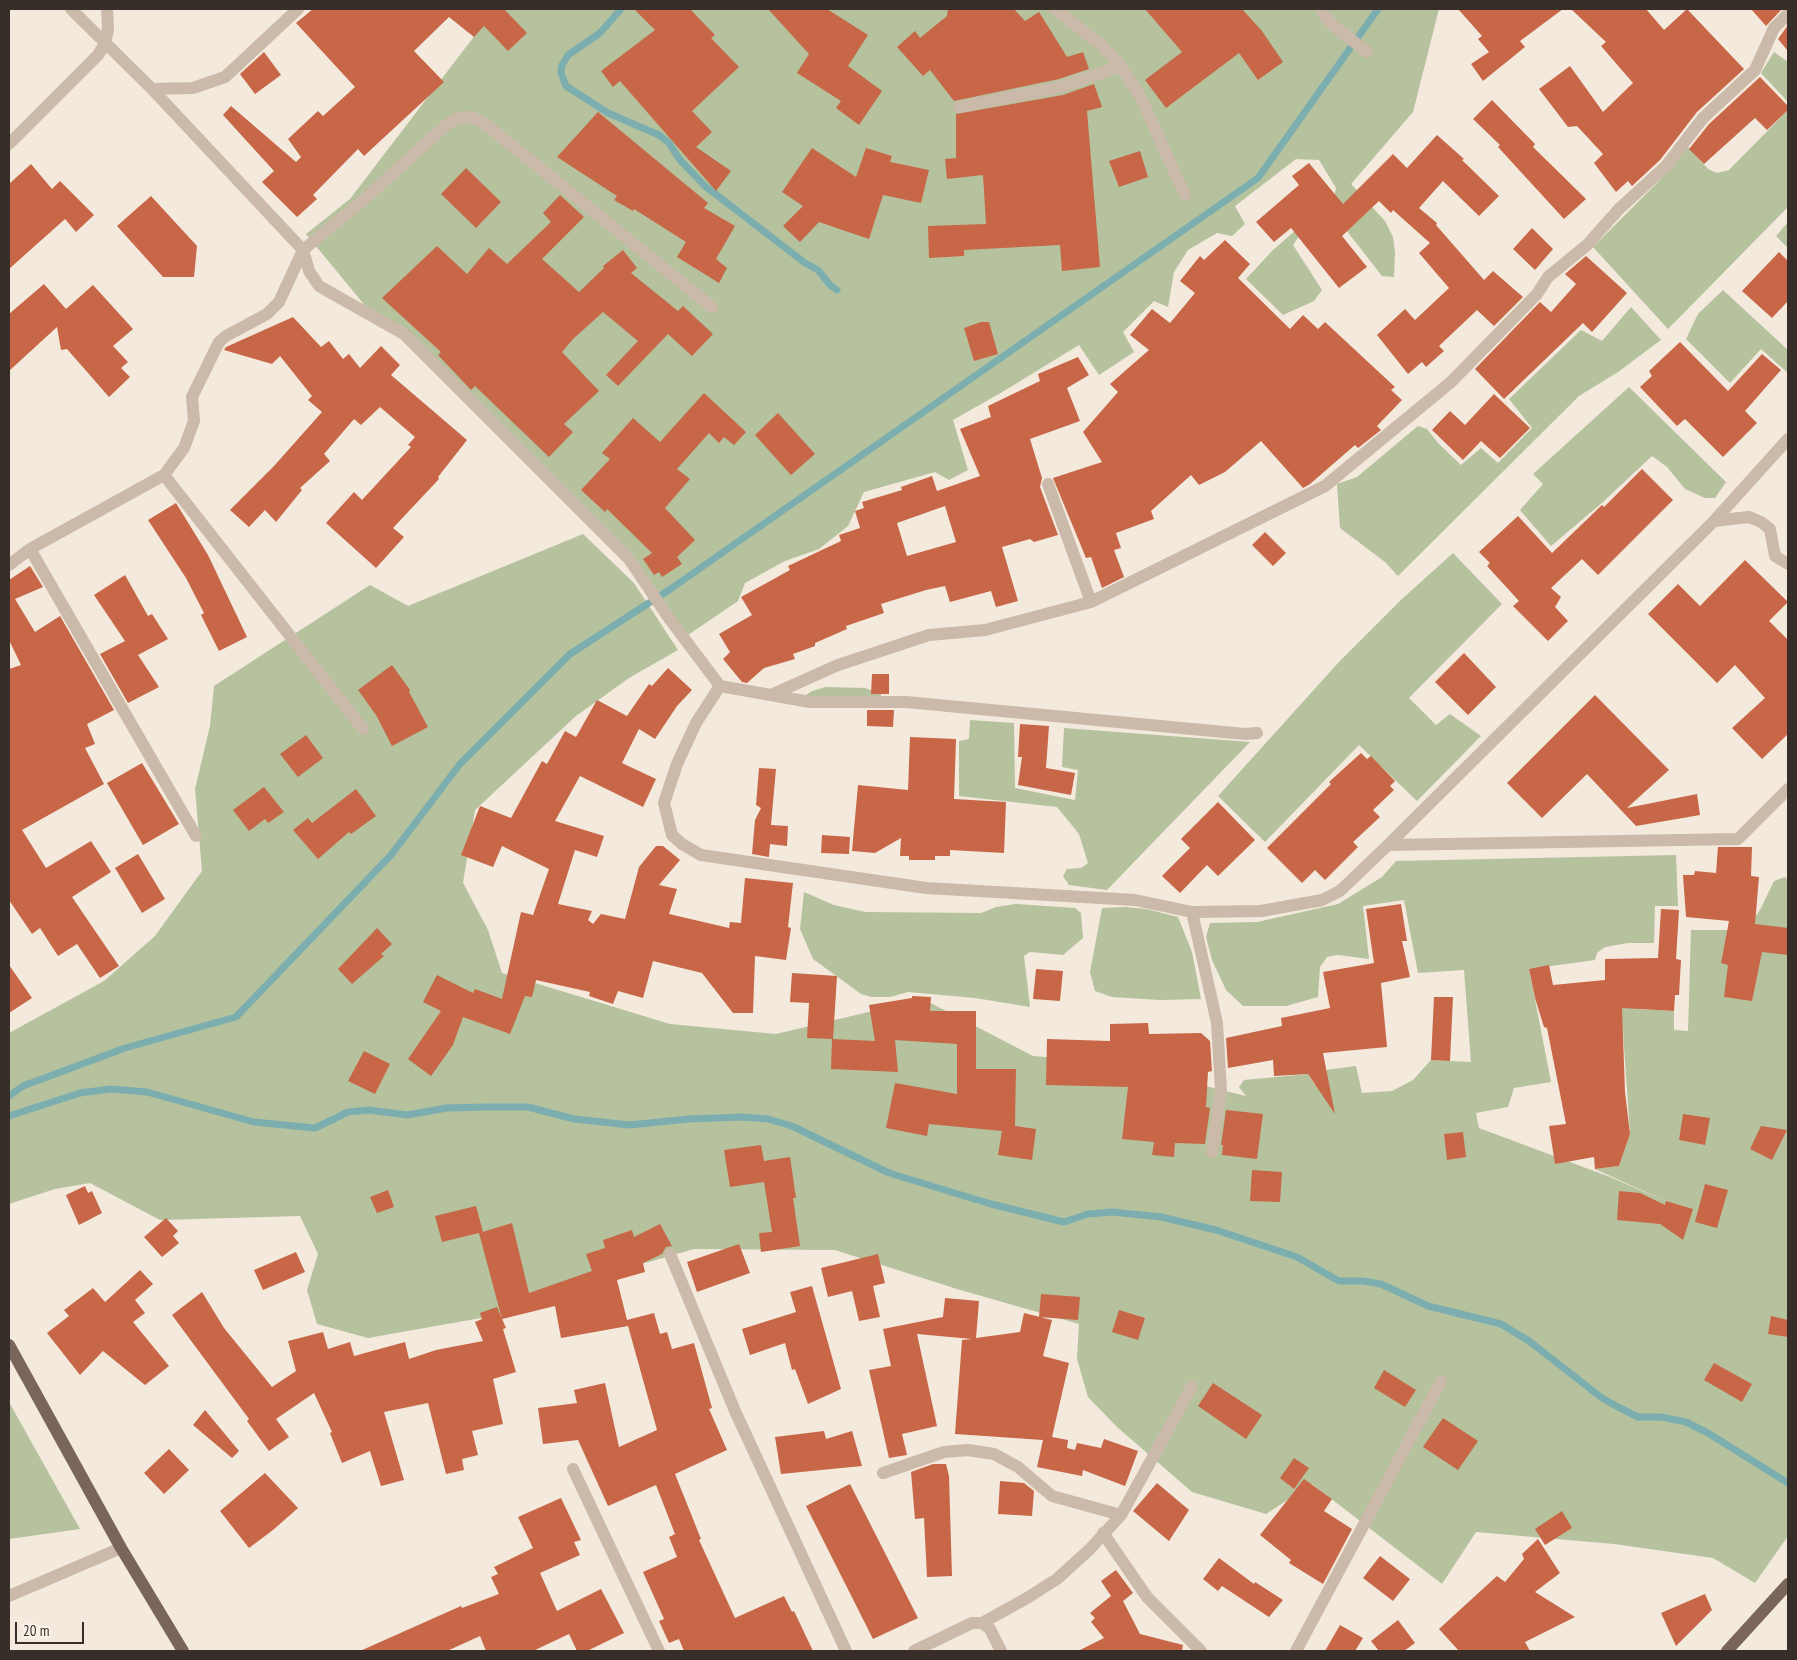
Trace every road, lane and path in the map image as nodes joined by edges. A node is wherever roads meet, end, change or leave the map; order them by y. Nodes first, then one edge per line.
1 (71, 9) edge
2 (107, 9) edge
3 (298, 9) edge
4 (1055, 9) edge
5 (1321, 9) edge
6 (1788, 14) edge
7 (104, 44) junction
8 (1367, 52) dead end
9 (1121, 66) junction
10 (152, 88) junction
11 (959, 107) dead end
12 (9, 144) edge
13 (1185, 195) dead end
14 (303, 250) junction
15 (712, 307) dead end
16 (1788, 439) edge
17 (164, 475) junction
18 (1048, 484) dead end
19 (1714, 521) junction
20 (30, 549) junction
21 (9, 564) edge
22 (1788, 564) edge
23 (1091, 602) junction
24 (720, 686) junction
25 (771, 695) junction
26 (363, 729) dead end
27 (1257, 733) dead end
28 (1788, 789) edge
29 (196, 836) dead end
30 (1388, 845) junction
31 (1192, 912) junction
32 (1212, 1152) dead end
33 (670, 1254) dead end
34 (9, 1345) edge
35 (1441, 1381) dead end
36 (1192, 1386) dead end
37 (572, 1469) dead end
38 (883, 1473) dead end
39 (1121, 1515) junction
40 (1103, 1534) junction
41 (121, 1548) junction
42 (1788, 1584) edge
43 (9, 1596) edge
44 (982, 1623) junction
45 (183, 1651) edge
46 (658, 1651) edge
47 (846, 1651) edge
48 (914, 1651) edge
49 (1002, 1651) edge
50 (1201, 1651) edge
51 (1296, 1651) edge
52 (1727, 1651) edge

1 - 7 street
2 - 7 street
3 - 10 street
4 - 9 street
5 - 8 street
6 - 23 street
7 - 10 street
7 - 12 street
9 - 11 street
9 - 13 street
10 - 14 street
14 - 15 street
14 - 17 street
14 - 24 street
16 - 19 street
17 - 20 street
17 - 26 street
18 - 23 street
19 - 22 street
19 - 30 street
20 - 21 street
20 - 29 street
23 - 25 street
24 - 25 street
24 - 31 street
25 - 27 street
28 - 30 street
30 - 31 street
31 - 32 street
33 - 47 street
34 - 41 main road
35 - 51 street
36 - 39 street
37 - 46 street
38 - 39 street
39 - 40 street
40 - 44 street
40 - 50 street
41 - 43 street
41 - 45 main road
42 - 52 main road
44 - 48 street
44 - 49 street

